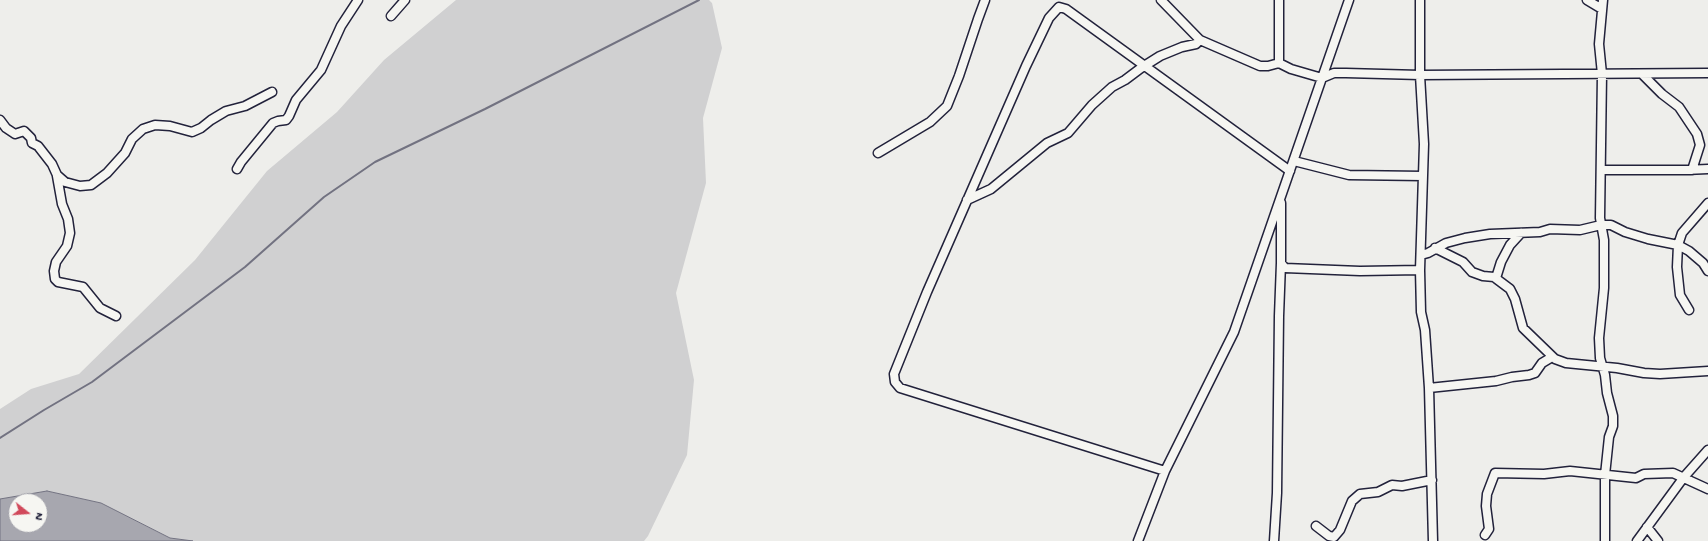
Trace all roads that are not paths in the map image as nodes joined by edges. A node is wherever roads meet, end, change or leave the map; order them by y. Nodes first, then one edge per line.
1 (358, 0) edge
2 (405, 0) edge
3 (986, 0) edge
4 (1161, 0) edge
5 (1279, 0) edge
6 (1349, 0) edge
7 (1420, 0) edge
8 (1587, 0) edge
9 (1602, 0) edge
10 (1602, 9) junction
11 (391, 16) dead end
12 (1200, 40) junction
13 (1279, 63) junction
14 (1144, 66) junction
15 (1708, 73) edge
16 (1602, 74) junction
17 (1642, 74) junction
18 (1420, 75) junction
19 (1323, 77) junction
20 (272, 92) dead end
21 (0, 120) edge
22 (878, 153) dead end
23 (1294, 160) junction
24 (1708, 168) edge
25 (237, 170) dead end
26 (1600, 170) junction
27 (1692, 170) junction
28 (1290, 171) junction
29 (57, 175) junction
30 (1423, 176) junction
31 (1281, 198) junction
32 (967, 200) junction
33 (1708, 203) edge
34 (1601, 224) junction
35 (1521, 233) junction
36 (1678, 245) junction
37 (1435, 248) junction
38 (1421, 255) junction
39 (1281, 263) junction
40 (1420, 270) junction
41 (1708, 271) edge
42 (1496, 278) junction
43 (1689, 310) dead end
44 (116, 316) dead end
45 (1552, 357) junction
46 (1603, 367) junction
47 (1708, 371) edge
48 (1429, 388) junction
49 (1708, 450) edge
50 (1165, 471) junction
51 (1605, 475) junction
52 (1684, 477) junction
53 (1432, 480) junction
54 (1708, 489) edge
55 (1316, 526) dead end
56 (1647, 527) junction
57 (1485, 535) dead end
58 (1138, 541) edge
59 (1274, 541) edge
60 (1433, 541) edge
61 (1605, 541) edge
62 (1637, 541) edge
63 (1658, 541) edge

1 - 25 street
2 - 11 street
3 - 22 street
4 - 12 street
5 - 13 street
6 - 19 street
7 - 18 street
8 - 10 street
9 - 10 street
10 - 16 street
12 - 13 street
12 - 14 street
13 - 19 street
14 - 28 street
14 - 32 street
14 - 32 street
15 - 17 street
16 - 17 street
16 - 18 street
16 - 26 street
17 - 27 street
18 - 19 street
18 - 30 street
19 - 23 street
20 - 29 street
21 - 29 street
23 - 28 street
23 - 30 street
24 - 27 street
26 - 27 street
26 - 34 street
28 - 31 street
29 - 44 street
30 - 38 street
31 - 39 street
31 - 50 street
32 - 50 street
33 - 36 street
34 - 35 street
34 - 36 street
34 - 46 street
35 - 37 street
35 - 42 street
36 - 41 street
36 - 43 street
37 - 38 street
37 - 42 street
38 - 40 street
39 - 40 street
39 - 59 street
40 - 48 street
42 - 45 street
45 - 46 street
45 - 48 street
46 - 47 street
46 - 51 street
48 - 53 street
49 - 52 street
50 - 58 street
51 - 52 street
51 - 57 street
51 - 61 street
52 - 54 street
52 - 56 street
53 - 55 street
53 - 60 street
56 - 62 street
56 - 63 street

